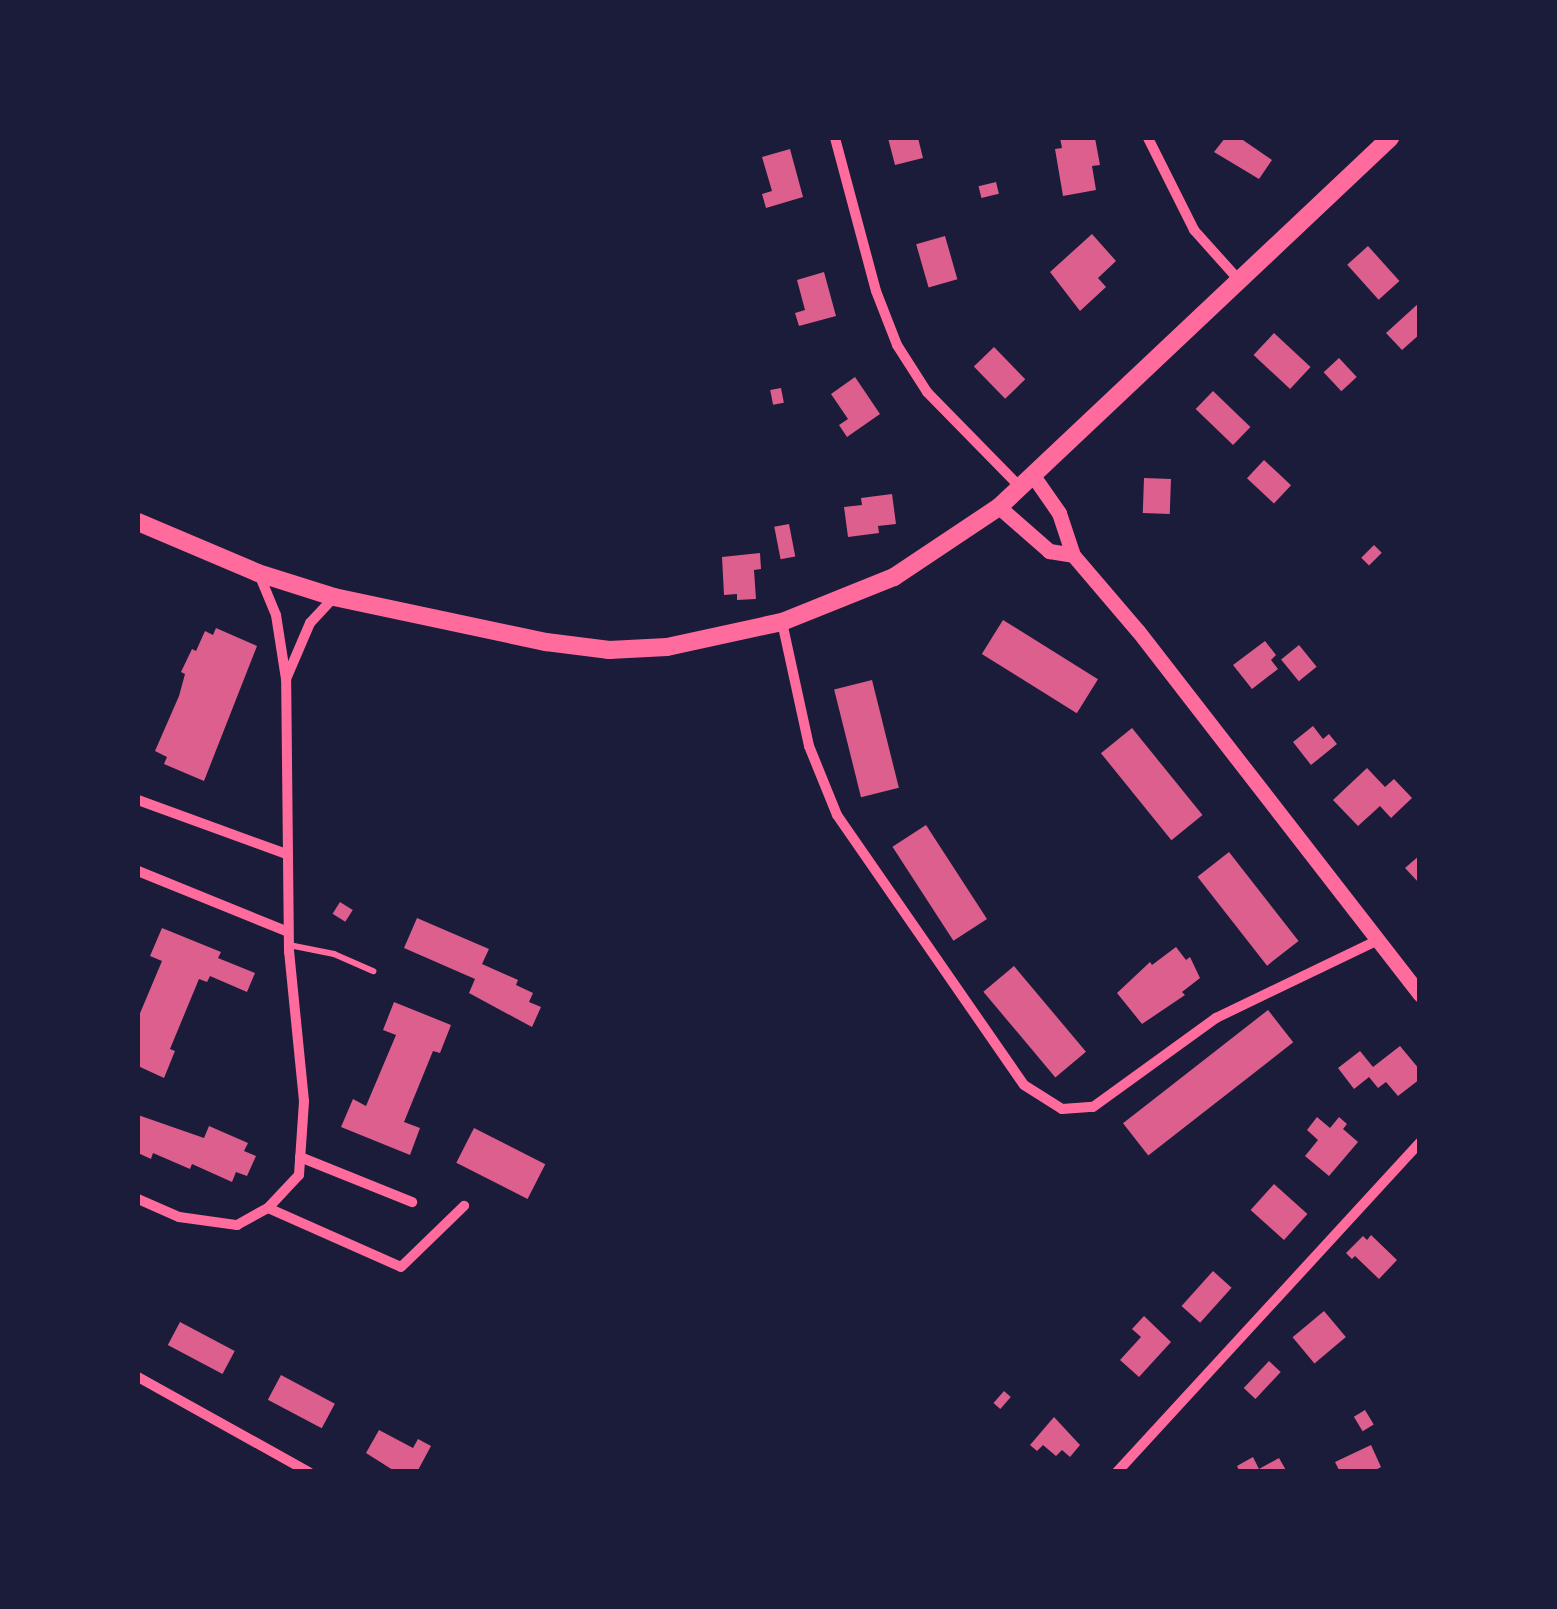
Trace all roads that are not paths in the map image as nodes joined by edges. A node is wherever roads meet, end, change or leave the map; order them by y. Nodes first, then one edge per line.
1 (835, 138) edge
2 (1148, 138) edge
3 (1390, 138) edge
4 (1238, 279) junction
5 (1027, 482) junction
6 (999, 507) junction
7 (138, 522) edge
8 (1073, 556) junction
9 (258, 573) junction
10 (334, 598) junction
11 (782, 622) junction
12 (286, 679) junction
13 (138, 800) edge
14 (286, 854) junction
15 (138, 870) edge
16 (288, 932) junction
17 (1378, 940) junction
18 (288, 945) junction
19 (373, 971) dead end
20 (1420, 995) edge
21 (1420, 1142) edge
22 (300, 1157) junction
23 (138, 1199) edge
24 (412, 1202) dead end
25 (464, 1206) dead end
26 (268, 1208) junction
27 (138, 1377) edge
28 (308, 1472) edge
29 (1116, 1472) edge

1 - 5 street
2 - 4 street
3 - 4 main road
4 - 5 main road
5 - 6 main road
5 - 8 street
6 - 8 street
6 - 11 main road
7 - 9 main road
8 - 17 street
9 - 10 main road
9 - 12 street
10 - 11 main road
10 - 12 street
11 - 17 street
12 - 14 street
13 - 14 street
14 - 16 street
15 - 16 street
16 - 18 street
17 - 20 street
18 - 19 lane
18 - 22 street
21 - 29 street
22 - 24 street
22 - 26 street
23 - 26 street
25 - 26 street
27 - 28 street

